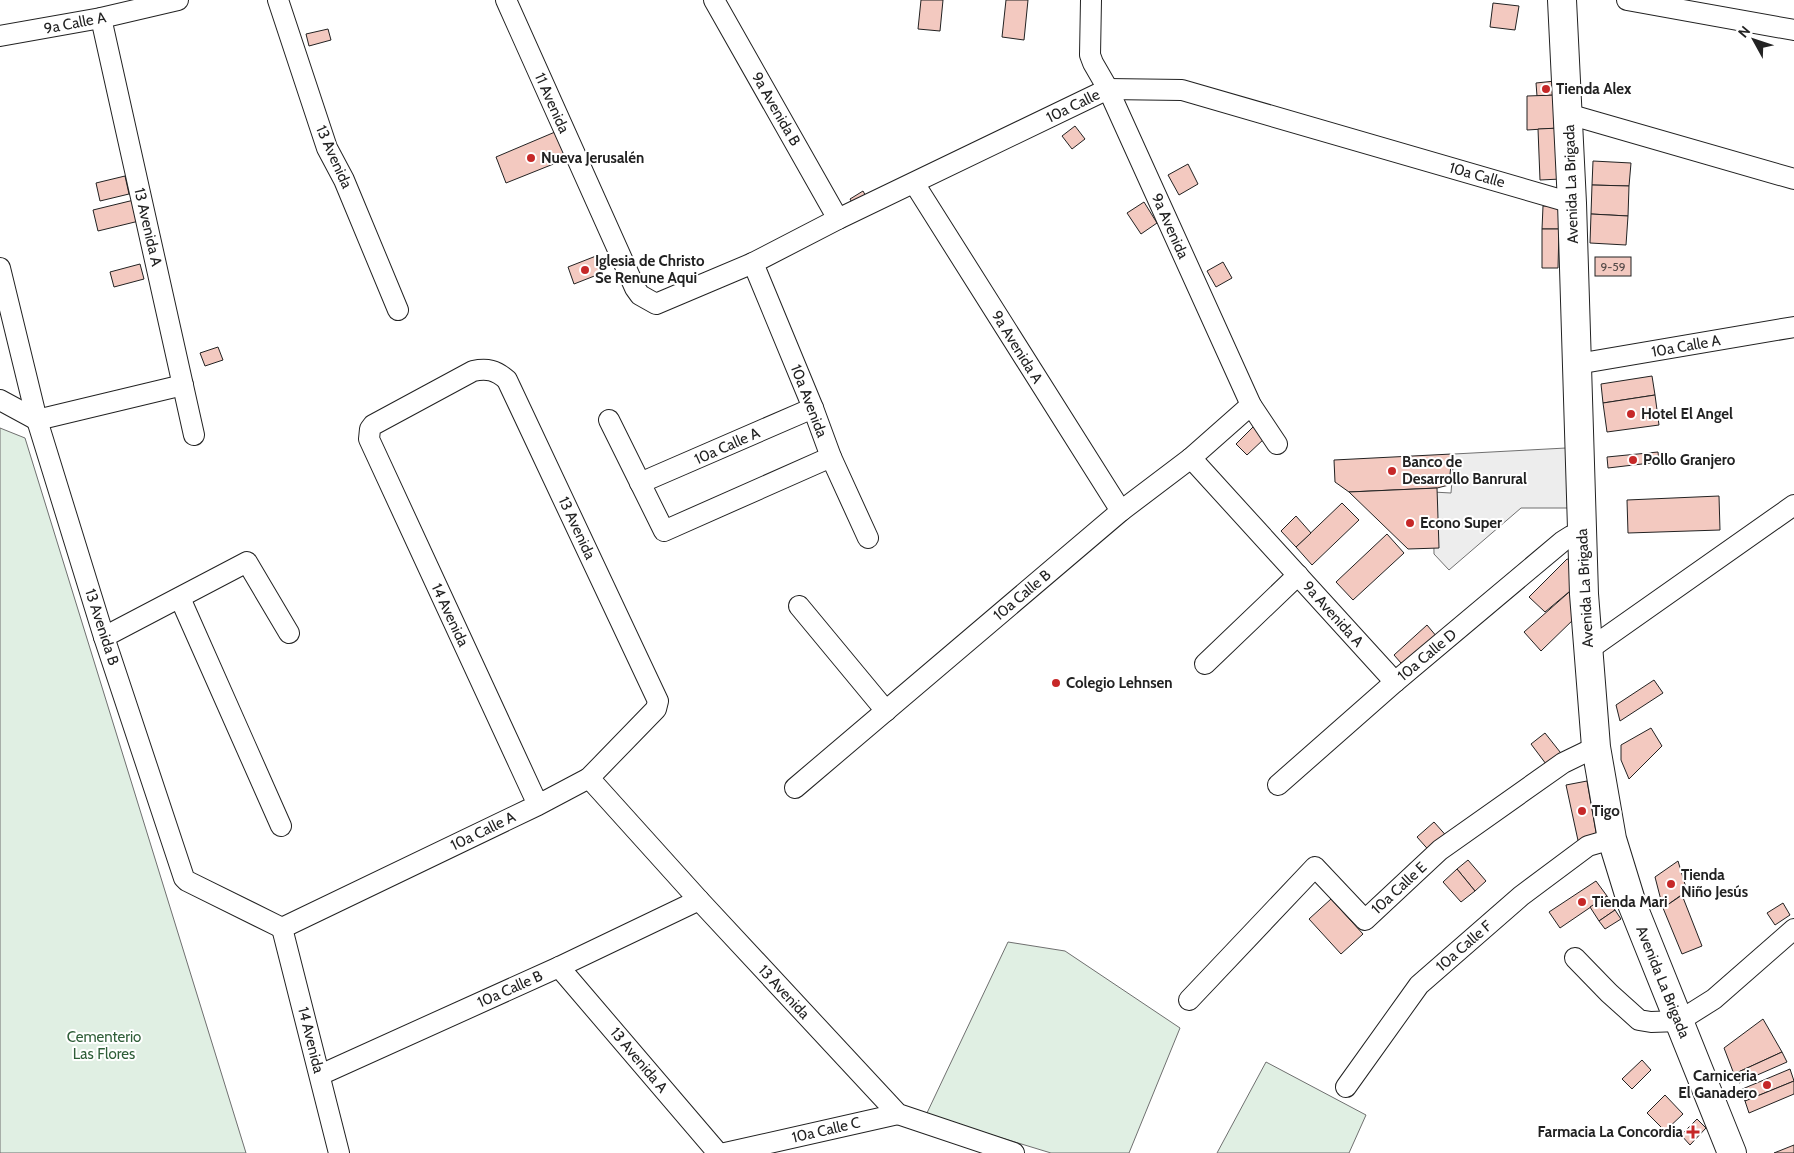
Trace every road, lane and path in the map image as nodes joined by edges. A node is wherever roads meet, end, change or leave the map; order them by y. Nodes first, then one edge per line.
1 (178, 0) edge
2 (278, 0) edge
3 (506, 0) edge
4 (714, 0) edge
5 (1092, 0) edge
6 (1562, 0) edge
7 (1627, 0) edge
8 (101, 18) junction
9 (1794, 30) edge
10 (0, 36) edge
11 (1108, 89) junction
12 (1568, 114) junction
13 (1794, 179) edge
14 (914, 183) junction
15 (1572, 203) junction
16 (838, 219) junction
17 (753, 263) junction
18 (0, 268) edge
19 (635, 288) joint
20 (398, 310) dead end
21 (1794, 327) edge
22 (1577, 364) junction
23 (183, 385) junction
24 (0, 400) edge
25 (1251, 405) junction
26 (814, 408) junction
27 (37, 420) junction
28 (609, 420) dead end
29 (373, 426) joint
30 (194, 435) dead end
31 (1277, 444) dead end
32 (831, 457) junction
33 (1191, 458) junction
34 (640, 483) junction
35 (1794, 505) edge
36 (1121, 511) junction
37 (1582, 534) junction
38 (868, 538) dead end
39 (1298, 575) junction
40 (180, 598) junction
41 (799, 606) dead end
42 (288, 633) dead end
43 (104, 637) junction
44 (1588, 650) junction
45 (1205, 664) dead end
46 (1395, 682) junction
47 (658, 701) joint
48 (886, 710) junction
49 (1596, 747) junction
50 (590, 778) junction
51 (1278, 785) dead end
52 (795, 788) dead end
53 (538, 805) junction
54 (282, 826) dead end
55 (1612, 839) junction
56 (699, 900) junction
57 (282, 928) junction
58 (1794, 929) edge
59 (1575, 958) dead end
60 (559, 967) junction
61 (1189, 1000) dead end
62 (1679, 1021) junction
63 (320, 1075) junction
64 (1346, 1087) dead end
65 (898, 1114) junction
66 (339, 1153) edge
67 (718, 1153) edge
68 (725, 1153) edge
69 (1014, 1153) edge
70 (1732, 1153) edge

1 - 8 street, 9a Calle A
2 - 20 street, 13 Avenida
3 - 19 street, 11 Avenida
4 - 16 street, 9a Avenida B
5 - 11 street, 9a Avenida
6 - 12 main road, Avenida La Brigada
7 - 9 street
8 - 10 street, 9a Calle A
8 - 23 street, 13 Avenida A
11 - 14 street, 10a Calle
11 - 15 street, 10a Calle
11 - 25 street, 9a Avenida
12 - 13 street
12 - 15 main road, Avenida La Brigada
14 - 16 street, 10a Calle
14 - 36 street, 9a Avenida A
15 - 22 main road, Avenida La Brigada
16 - 17 street, 10a Calle
17 - 19 street, 10a Calle
17 - 26 street, 10a Avenida
18 - 27 street, 13 Avenida B
21 - 22 street, 10a Calle A
22 - 37 main road, Avenida La Brigada
23 - 27 street
23 - 30 street, 13 Avenida A
24 - 27 street
25 - 31 street, 9a Avenida
25 - 33 street, 10a Calle B
26 - 32 street, 10a Avenida
26 - 34 street, 10a Calle A
27 - 43 street, 13 Avenida B
28 - 34 street
29 - 47 street, 13 Avenida
29 - 53 street, 14 Avenida
32 - 34 street
32 - 38 street, 10a Avenida
33 - 36 street, 10a Calle B
33 - 39 street, 9a Avenida A
35 - 44 street
36 - 48 street, 10a Calle B
37 - 44 main road, Avenida La Brigada
37 - 46 street, 10a Calle D
39 - 45 street
39 - 46 street, 9a Avenida A
40 - 42 street
40 - 43 street
40 - 54 street
41 - 48 street
43 - 57 street, 13 Avenida B
44 - 49 main road, Avenida La Brigada
46 - 51 street, 10a Calle D
47 - 50 street, 10a Calle A
48 - 52 street, 10a Calle B
49 - 55 main road, Avenida La Brigada
49 - 61 street, 10a Calle E
50 - 53 street, 10a Calle A
50 - 56 street, 13 Avenida
53 - 57 street, 10a Calle A
55 - 62 main road, Avenida La Brigada
55 - 64 street, 10a Calle F
56 - 60 street, 10a Calle B
56 - 65 street, 13 Avenida
57 - 63 street, 14 Avenida
58 - 62 street
59 - 62 street
60 - 63 street, 10a Calle B
60 - 67 street, 13 Avenida A
62 - 70 main road, Avenida La Brigada
63 - 66 street, 14 Avenida
65 - 68 street, 10a Calle C
65 - 69 street, 13 Avenida

